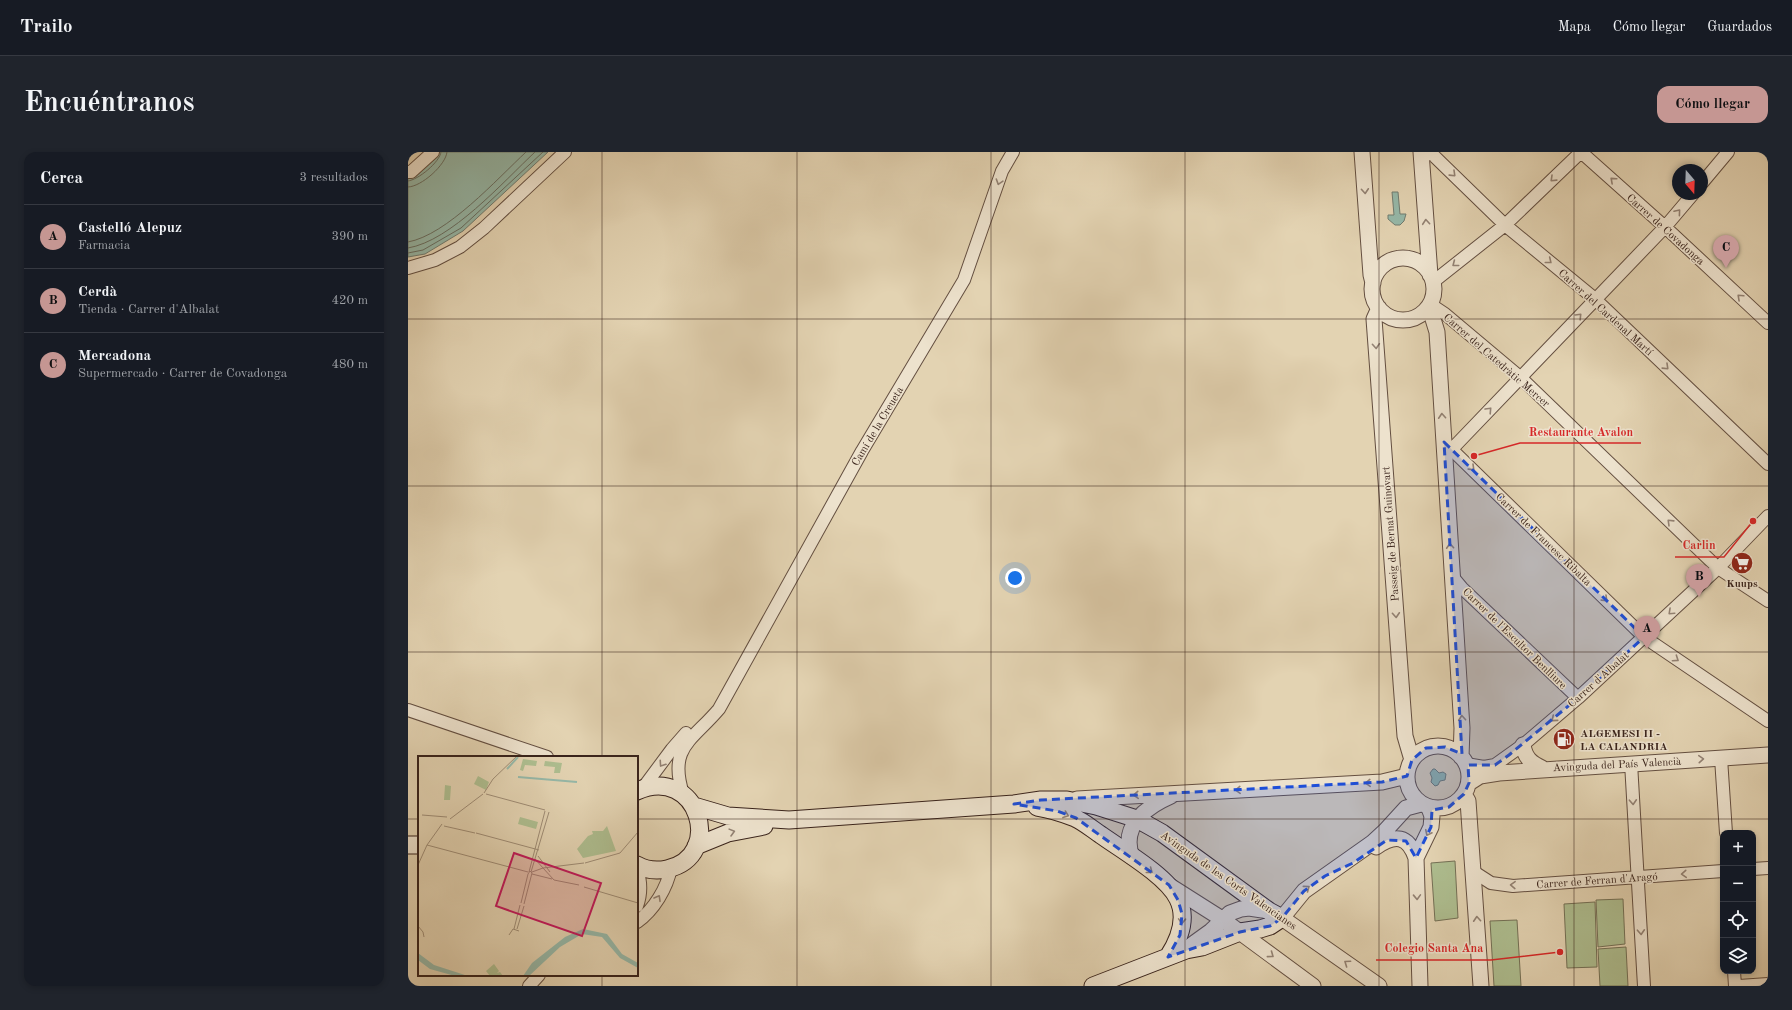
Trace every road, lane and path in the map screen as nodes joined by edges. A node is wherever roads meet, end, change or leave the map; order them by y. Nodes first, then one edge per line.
1 (433, 152) edge
2 (565, 152) edge
3 (1013, 152) edge
4 (1362, 152) edge
5 (1581, 152) edge
6 (1728, 152) edge
7 (1428, 153) edge
8 (408, 172) edge
9 (1708, 176) edge
10 (1688, 200) edge
11 (1505, 225) junction
12 (1666, 227) junction
13 (408, 268) edge
14 (1432, 278) junction
15 (1373, 283) junction
16 (1595, 299) junction
17 (1430, 305) junction
18 (1379, 308) junction
19 (1768, 323) edge
20 (1520, 377) junction
21 (1448, 445) junction
22 (1768, 464) edge
23 (1768, 516) edge
24 (1718, 568) junction
25 (1452, 576) junction
26 (1768, 601) edge
27 (1644, 637) junction
28 (726, 695) junction
29 (1578, 698) junction
30 (408, 710) edge
31 (1768, 721) edge
32 (1523, 745) junction
33 (1768, 754) edge
34 (544, 756) edge
35 (1721, 758) junction
36 (1412, 760) junction
37 (1464, 760) junction
38 (1631, 763) junction
39 (1542, 768) junction
40 (1407, 776) junction
41 (1466, 789) junction
42 (640, 790) edge
43 (1175, 794) junction
44 (689, 800) junction
45 (1066, 800) junction
46 (1014, 804) junction
47 (1425, 806) junction
48 (1137, 819) junction
49 (789, 820) junction
50 (1726, 830) edge
51 (418, 845) edge
52 (408, 846) edge
53 (696, 846) junction
54 (1132, 857) junction
55 (1416, 858) junction
56 (638, 865) edge
57 (671, 868) junction
58 (1768, 868) edge
59 (1756, 869) edge
60 (638, 872) edge
61 (1474, 872) junction
62 (1720, 872) edge
63 (1324, 876) junction
64 (1638, 878) junction
65 (1169, 885) junction
66 (638, 904) edge
67 (1276, 914) junction
68 (1222, 919) junction
69 (638, 921) edge
70 (1240, 932) junction
71 (1186, 950) junction
72 (1168, 957) junction
73 (1734, 974) edge
74 (538, 976) edge
75 (1768, 984) edge
76 (529, 986) edge
77 (1094, 986) edge
78 (1313, 986) edge
79 (1379, 986) edge
80 (1420, 986) edge
81 (1481, 986) edge
82 (1644, 986) edge
83 (1735, 986) edge
84 (1739, 986) edge

1 - 8 street
2 - 13 street
3 -> 28 street, Camí de la Creueta
4 -> 15 street
5 -> 11 street
12 -> 5 street, Carrer de Covadonga
6 - 9 street
7 -> 11 street, Carrer del Cardenal Martí
14 -> 7 street
12 -> 10 street
11 -> 14 street
11 -> 16 street, Carrer del Cardenal Martí
12 - 16 street
19 -> 12 street, Carrer de Covadonga
14 - 15 street
14 - 17 street
15 - 18 street
20 -> 16 street
16 -> 22 street, Carrer del Cardenal Martí
17 - 18 street
17 - 20 street, Carrer del Catedràtic Mercer
21 -> 17 street
18 -> 36 street, Passeig de Bernat Guinovart
21 -> 20 street
24 -> 20 street, Carrer del Catedràtic Mercer
25 -> 21 street
21 -> 27 street, Carrer de Francesc Ribalta
23 - 24 street, Carrer d'Albalat
24 - 26 street, Carrer del Catedràtic Mercer
24 -> 27 street, Carrer d'Albalat
25 - 29 street, Carrer de l'Escultor Benlliure
37 -> 25 street
27 - 29 street, Carrer d'Albalat
27 -> 31 street, Carrer de Francesc Ribalta
28 -> 42 street, Camí de la Creueta
28 - 44 street, Camí de la Creueta
29 -> 32 street, Carrer d'Albalat
30 - 34 street
32 - 37 street, Carrer d'Albalat
32 - 39 street
33 - 35 street, Avinguda del País Valencià
38 -> 35 street, Avinguda del País Valencià
35 - 50 street
36 - 37 street
36 - 40 street
37 - 41 street
38 - 39 street, Avinguda del País Valencià
38 -> 64 street
39 - 41 street, Avinguda del País Valencià
40 -> 43 street
40 - 47 street
41 - 47 street
41 - 61 street
42 - 44 main road
43 -> 45 street
43 - 48 street
44 - 49 main road
44 - 53 main road
45 - 46 main road, Avinguda de les Corts Valencianes
45 - 48 main road, Avinguda de les Corts Valencianes
46 - 49 main road
46 -> 54 main road
47 -> 55 street
47 - 63 street
48 - 54 street
48 - 67 main road, Avinguda de les Corts Valencianes
53 -> 49 main road
51 - 52 main road
53 - 57 main road
54 -> 65 main road
55 - 63 street
55 -> 80 street
56 - 57 main road
69 -> 57 street
58 - 59 street
60 - 66 street
64 -> 61 street, Carrer de Ferran d'Aragó
81 -> 61 street
62 -> 64 street, Carrer de Ferran d'Aragó
67 -> 63 street
64 -> 82 street
65 - 68 street
65 -> 72 main road
67 - 68 street
67 - 70 main road
79 -> 67 street, Avinguda de les Corts Valencianes
68 - 70 street
68 - 71 street
70 - 71 main road
70 -> 78 street
71 - 72 main road
72 - 77 main road
73 - 83 street
74 - 76 street
75 - 84 street

